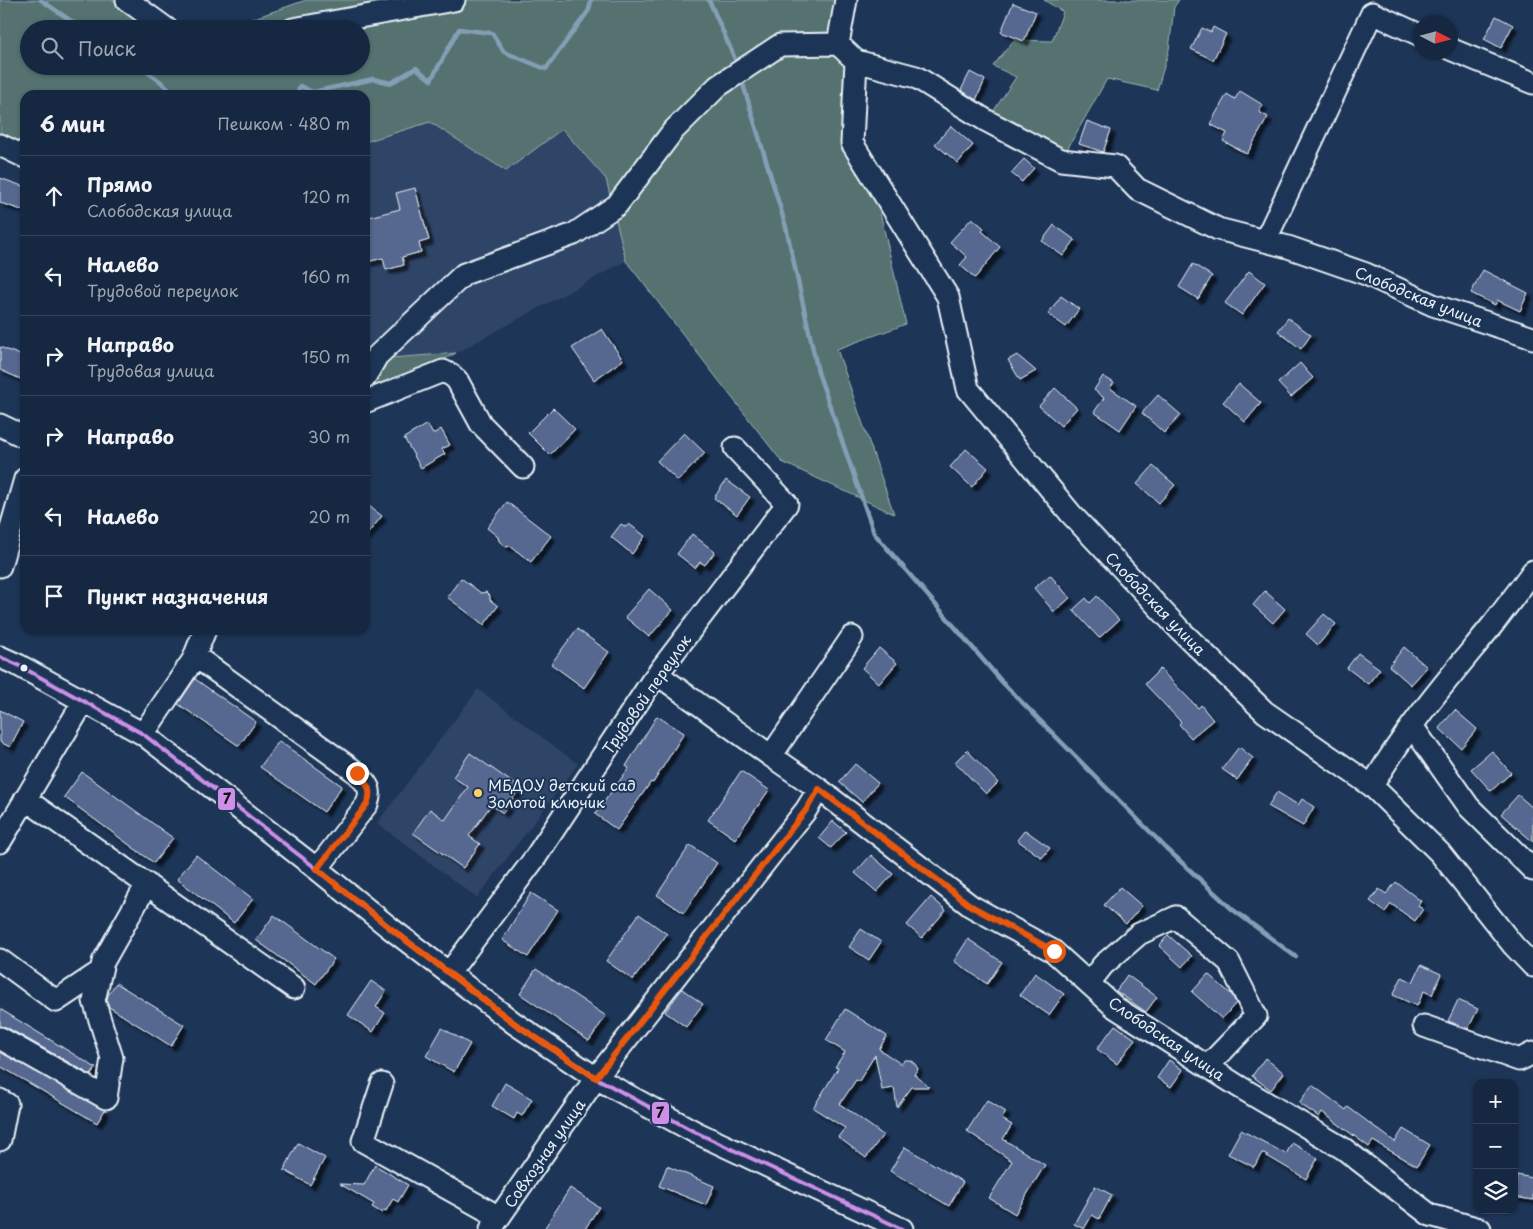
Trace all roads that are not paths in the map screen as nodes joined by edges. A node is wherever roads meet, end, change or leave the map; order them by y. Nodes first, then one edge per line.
1 (127, 0) edge
2 (454, 0) edge
3 (846, 0) edge
4 (155, 20) edge
5 (343, 20) edge
6 (1413, 32) edge
7 (838, 44) junction
8 (1458, 51) edge
9 (856, 61) junction
10 (1533, 84) edge
11 (0, 145) edge
12 (20, 155) edge
13 (1265, 241) junction
14 (1533, 338) edge
15 (370, 369) edge
16 (370, 400) edge
17 (0, 425) edge
18 (20, 435) edge
19 (735, 448) dead end
20 (523, 467) dead end
21 (20, 497) edge
22 (0, 566) edge
23 (1533, 571) edge
24 (203, 635) edge
25 (852, 637) dead end
26 (195, 656) junction
27 (0, 657) edge
28 (657, 674) junction
29 (84, 702) junction
30 (1412, 726) junction
31 (143, 734) junction
32 (771, 756) junction
33 (1372, 786) junction
34 (819, 789) junction
35 (26, 799) junction
36 (0, 842) edge
37 (317, 869) junction
38 (1533, 870) edge
39 (147, 884) junction
40 (0, 960) edge
41 (1533, 966) edge
42 (101, 971) junction
43 (449, 973) junction
44 (1089, 983) junction
45 (294, 988) dead end
46 (1424, 1026) dead end
47 (0, 1038) edge
48 (1533, 1054) edge
49 (1208, 1066) junction
50 (596, 1078) junction
51 (382, 1084) dead end
52 (0, 1100) edge
53 (0, 1140) edge
54 (1428, 1222) edge
55 (495, 1223) edge
56 (902, 1229) edge
57 (1480, 1229) edge

1 - 4 street
2 - 5 street
3 - 7 street
6 - 13 street
7 - 9 street
7 - 15 street
8 - 10 street
9 - 13 street, Слободская улица
9 - 33 street, Слободская улица
11 - 12 street
13 - 14 street, Слободская улица
16 - 20 street
17 - 18 street
19 - 28 street, Трудовой переулок
21 - 22 street
23 - 30 street
24 - 26 street
25 - 32 street
26 - 31 street
26 - 37 street
27 - 29 street
28 - 32 street
28 - 43 street, Трудовой переулок
29 - 31 street
29 - 35 street
30 - 33 street
30 - 38 street
31 - 37 street
32 - 34 street
33 - 41 street, Слободская улица
34 - 44 street, Слободская улица
34 - 50 street
35 - 36 street
35 - 39 street
37 - 43 street
39 - 42 street
39 - 45 street
40 - 42 street
42 - 47 street
43 - 50 street
44 - 49 street, Слободская улица
44 - 49 street
46 - 48 street
49 - 54 street, Слободская улица
50 - 55 street, Совхозная улица
50 - 56 street
51 - 55 street
52 - 53 street
54 - 57 street, Слободская улица

